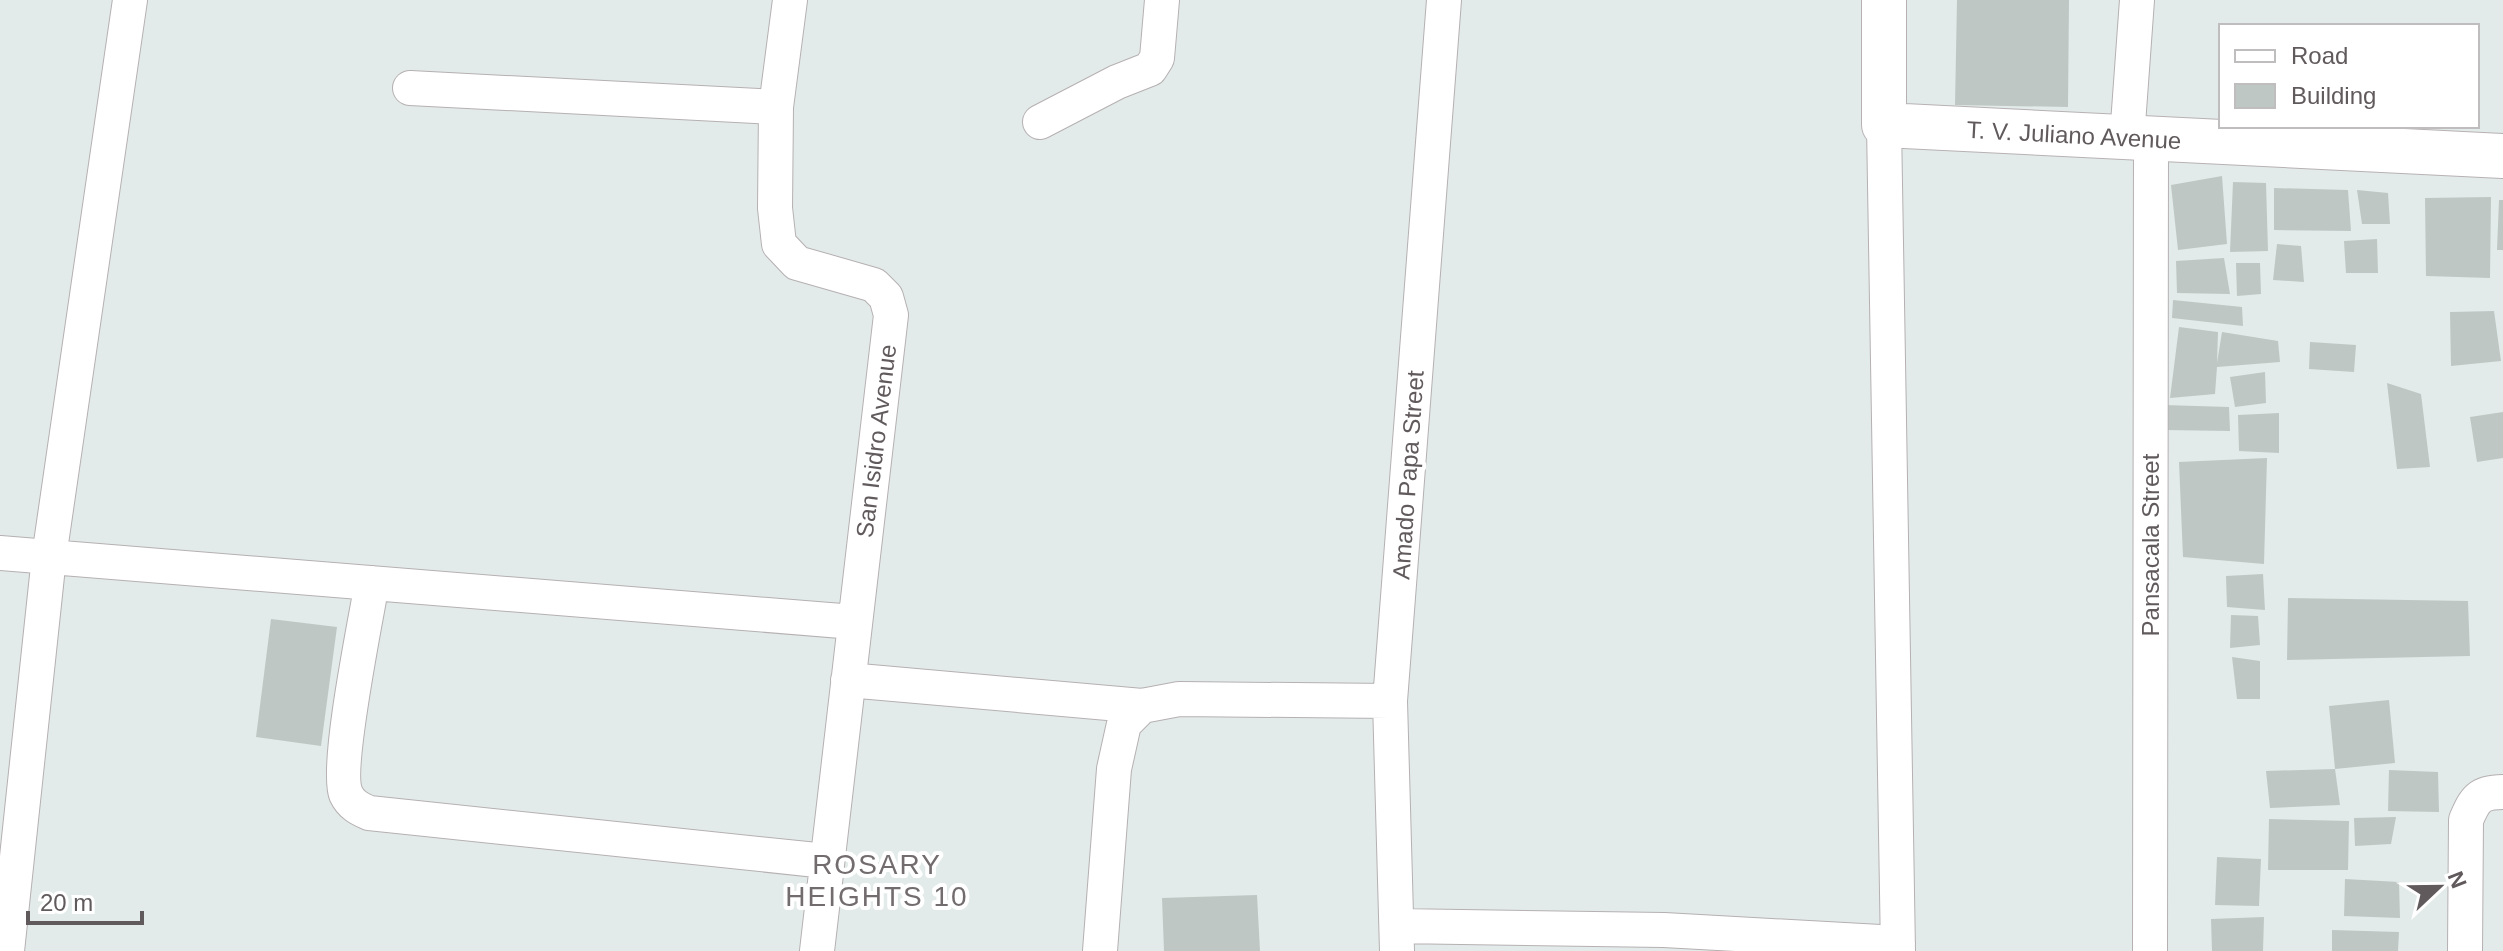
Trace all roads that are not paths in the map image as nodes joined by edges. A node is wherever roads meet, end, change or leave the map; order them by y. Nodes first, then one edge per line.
1 (130, 0) edge
2 (790, 0) edge
3 (1162, 0) edge
4 (1444, 0) edge
5 (1884, 0) edge
6 (2137, 0) edge
7 (410, 88) dead end
8 (776, 107) junction
9 (1040, 122) dead end
10 (1884, 125) junction
11 (2139, 138) junction
12 (2503, 156) edge
13 (0, 553) edge
14 (49, 557) junction
15 (372, 583) junction
16 (854, 622) junction
17 (848, 680) junction
18 (1390, 701) junction
19 (1142, 706) junction
20 (2503, 792) edge
21 (826, 861) junction
22 (1397, 939) edge
23 (1665, 941) edge
24 (1898, 947) edge
25 (7, 951) edge
26 (817, 951) edge
27 (1100, 951) edge
28 (2150, 951) edge
29 (2465, 951) edge

1 - 14 street
2 - 8 street, San Isidro Avenue
3 - 9 street
4 - 18 street, Amado Papa Street
5 - 10 main road
6 - 11 street, Pansacala Street
7 - 8 street
8 - 16 street, San Isidro Avenue
10 - 11 main road, T. V. Juliano Avenue
10 - 24 street
11 - 12 main road, T. V. Juliano Avenue
11 - 28 street, Pansacala Street
13 - 14 street
14 - 15 street
14 - 25 street
15 - 16 street
15 - 21 street
16 - 17 street, San Isidro Avenue
17 - 19 street
17 - 21 street, San Isidro Avenue
18 - 19 street
18 - 22 street, Amado Papa Street
19 - 27 street
20 - 29 street
21 - 26 street, San Isidro Avenue
22 - 23 street
23 - 24 street

